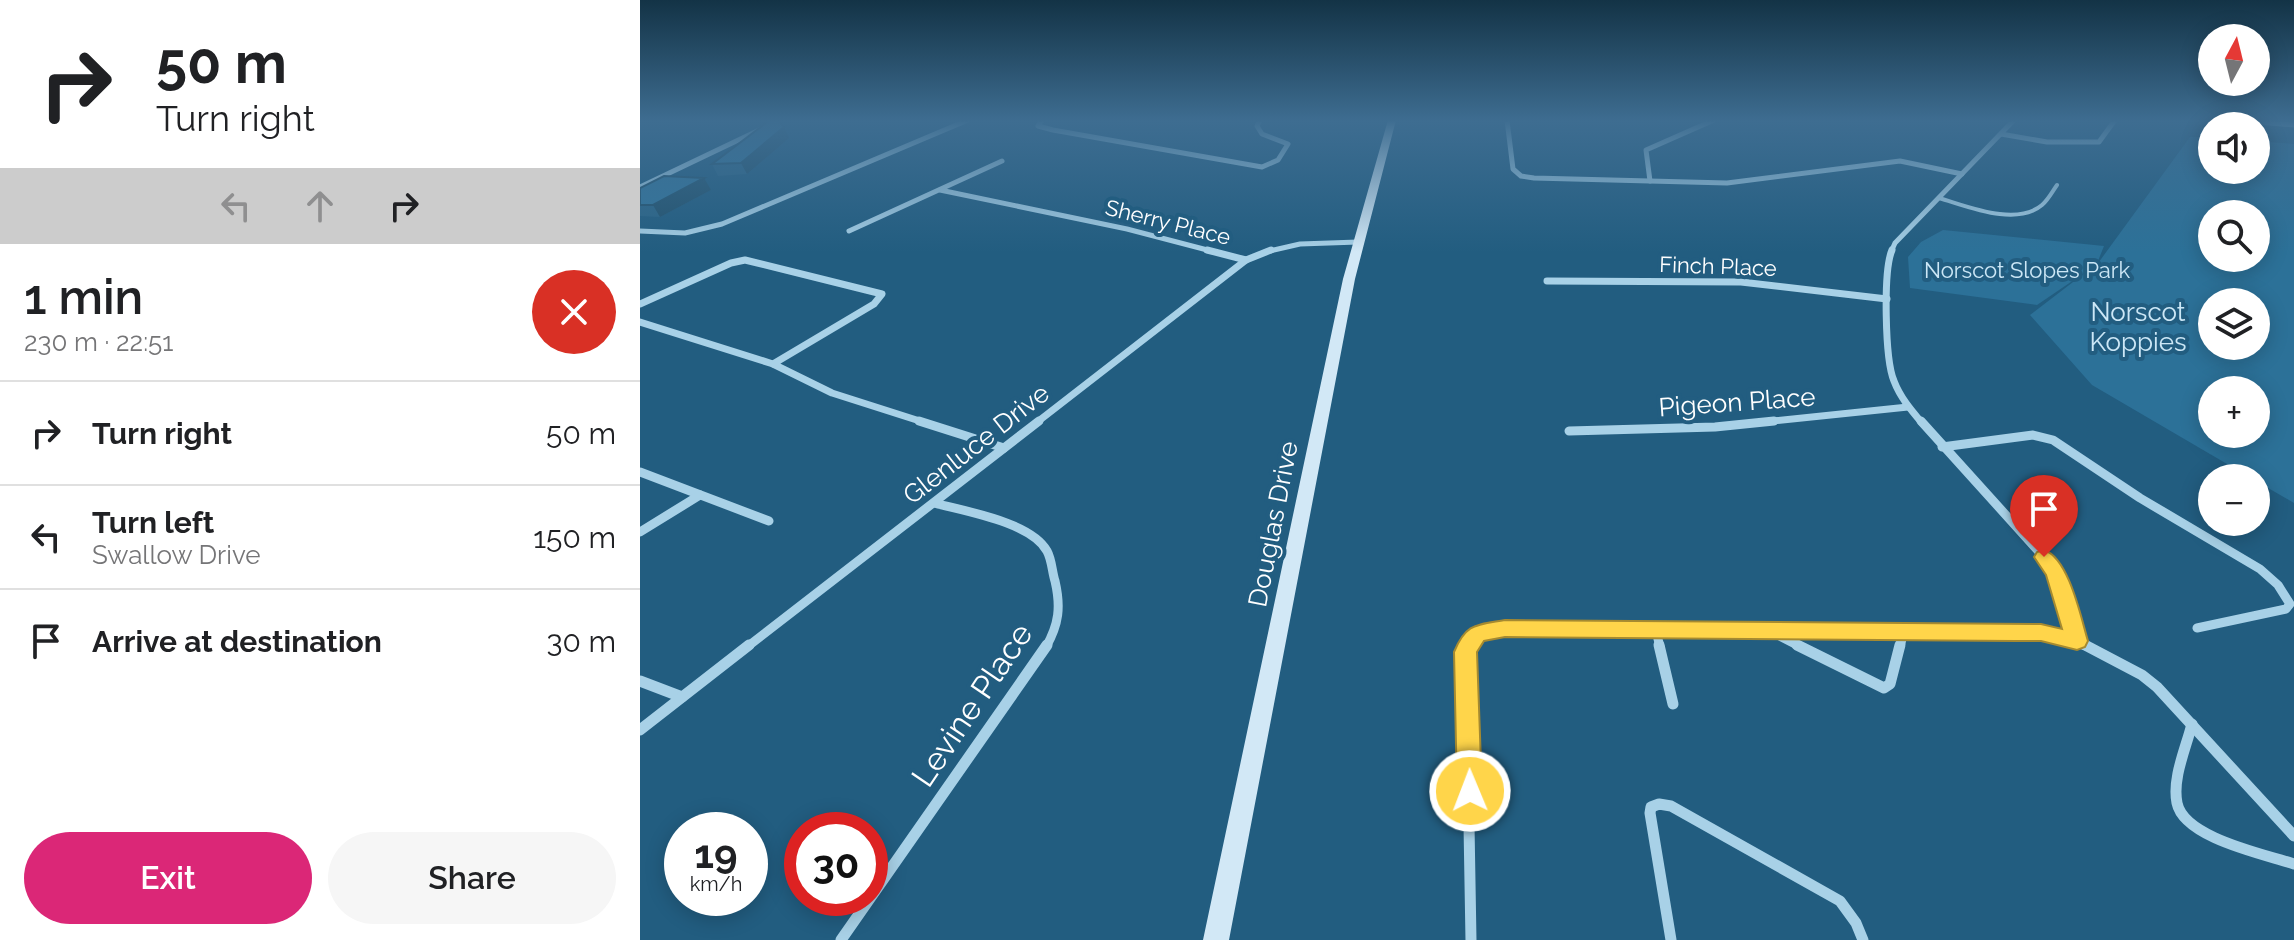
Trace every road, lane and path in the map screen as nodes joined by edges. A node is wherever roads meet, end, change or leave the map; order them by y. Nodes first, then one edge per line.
1 (688, 164) edge
2 (864, 164) edge
3 (996, 164) edge
4 (1244, 164) edge
5 (1275, 164) edge
6 (1380, 164) edge
7 (1511, 164) edge
8 (1648, 164) edge
9 (1879, 164) edge
10 (1914, 164) edge
11 (1972, 164) edge
12 (1962, 174) junction
13 (1650, 181) junction
14 (2057, 185) dead end
15 (640, 187) edge
16 (940, 190) junction
17 (1939, 198) junction
18 (640, 231) edge
19 (849, 231) dead end
20 (1358, 242) junction
21 (1246, 260) junction
22 (1547, 281) dead end
23 (1887, 299) junction
24 (640, 304) edge
25 (640, 322) edge
26 (773, 364) junction
27 (1908, 407) junction
28 (1569, 431) dead end
29 (1942, 447) junction
30 (1004, 448) junction
31 (640, 472) edge
32 (700, 495) junction
33 (934, 503) junction
34 (769, 521) dead end
35 (640, 532) edge
36 (2197, 628) dead end
37 (1656, 631) junction
38 (1771, 631) junction
39 (1904, 631) junction
40 (2077, 641) junction
41 (640, 681) edge
42 (682, 697) junction
43 (1673, 704) dead end
44 (2192, 724) junction
45 (640, 730) edge
46 (2294, 836) edge
47 (2294, 864) edge
48 (841, 940) edge
49 (1216, 940) edge
50 (1471, 940) edge
51 (1671, 940) edge
52 (1863, 940) edge

1 - 15 street
2 - 18 street
3 - 16 street
4 - 5 street
6 - 20 street, Douglas Drive
7 - 13 street
8 - 13 street
9 - 13 street
10 - 12 street
11 - 12 street
12 - 17 street
14 - 17 lane
16 - 19 street
16 - 21 street, Sherry Place
17 - 23 street
20 - 21 street, Glenluce Drive
20 - 49 street, Douglas Drive
21 - 30 street, Glenluce Drive
22 - 23 street, Finch Place
23 - 27 street
24 - 26 street
25 - 26 street
26 - 30 street
27 - 28 street, Pigeon Place
27 - 29 street
29 - 36 street
29 - 40 street
30 - 33 street, Glenluce Drive
31 - 32 street
32 - 34 street
32 - 35 street
33 - 42 street, Glenluce Drive
33 - 48 street, Levine Place
37 - 38 street
37 - 43 street
37 - 50 street
38 - 39 street
38 - 39 street
39 - 40 street
40 - 44 street
41 - 42 street
42 - 45 street, Glenluce Drive
44 - 46 street
44 - 47 street
51 - 52 street

